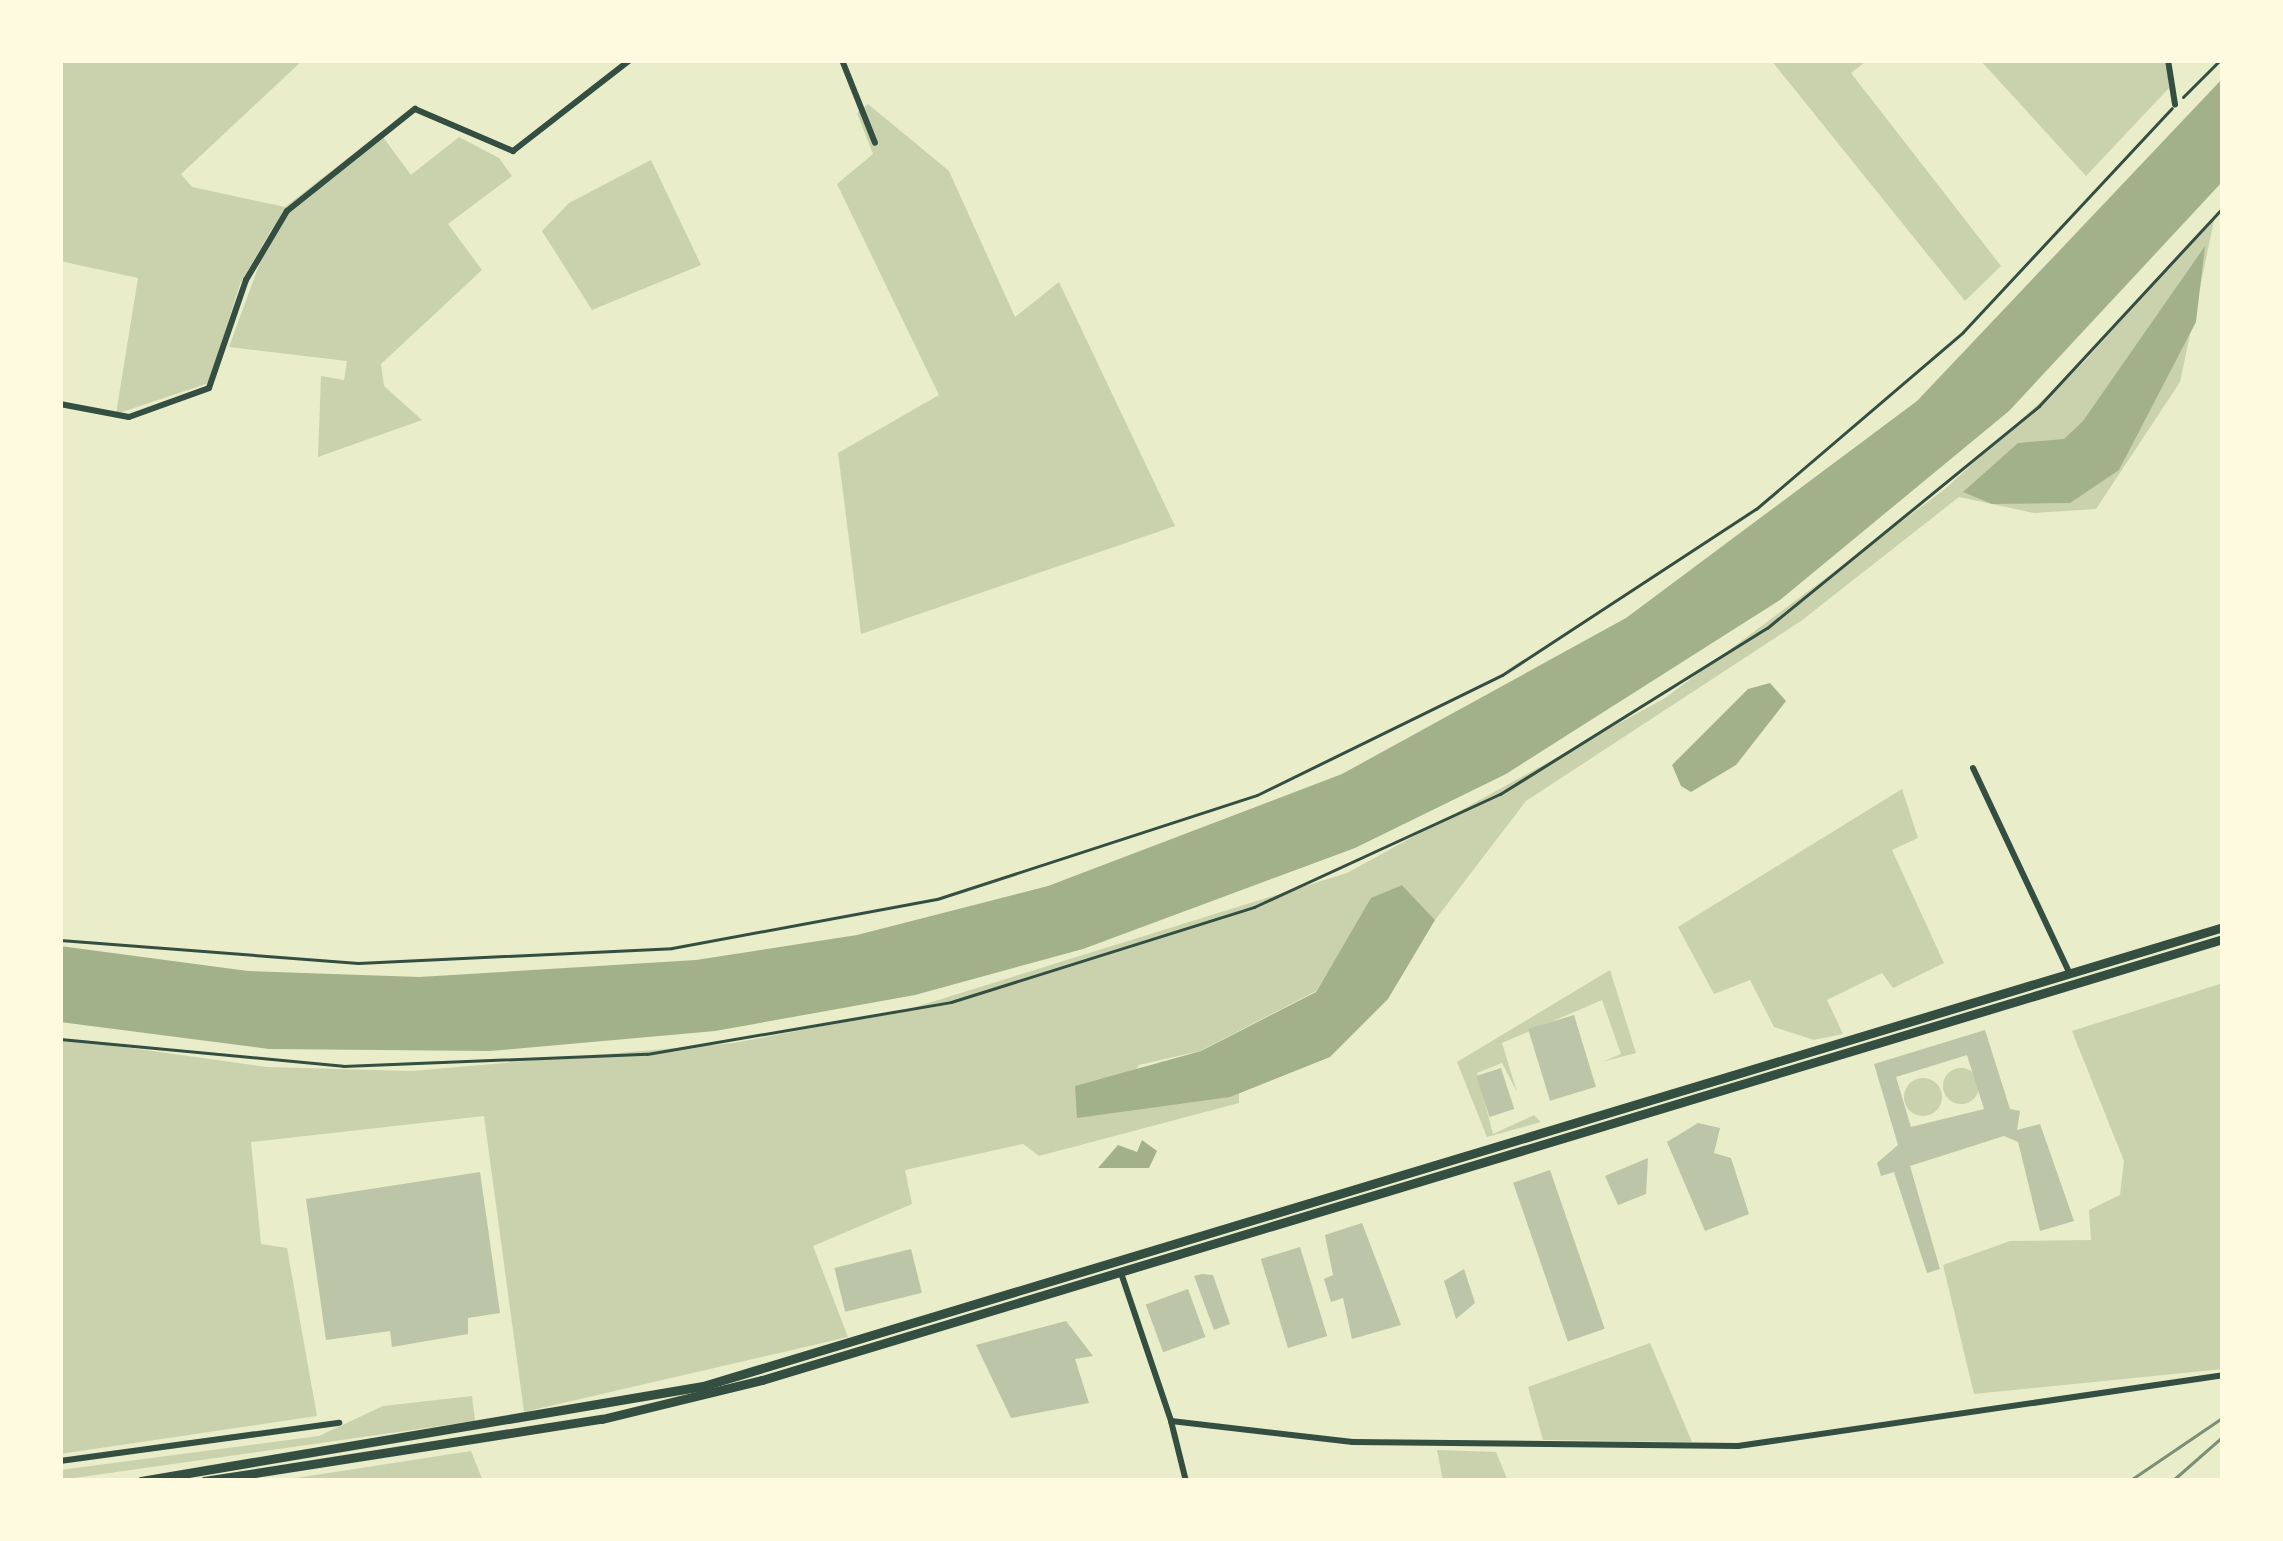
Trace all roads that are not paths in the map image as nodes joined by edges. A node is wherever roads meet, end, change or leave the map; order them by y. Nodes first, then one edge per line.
1 (630, 60) edge
2 (842, 60) edge
3 (2168, 60) edge
4 (2175, 104) road end
5 (874, 143) dead end
6 (60, 404) edge
7 (1973, 768) dead end
8 (2223, 927) edge
9 (2223, 939) edge
10 (2072, 978) junction
11 (1119, 1269) junction
12 (2223, 1375) edge
13 (1171, 1420) junction
14 (339, 1424) dead end
15 (60, 1461) edge
16 (140, 1481) edge
17 (204, 1481) edge
18 (1186, 1481) edge

1 - 6 street
2 - 5 street
3 - 4 street
7 - 10 street
8 - 10 main road
9 - 10 main road
10 - 11 main road
11 - 13 street
11 - 16 main road
11 - 17 main road
12 - 13 street
13 - 18 street
14 - 15 street

